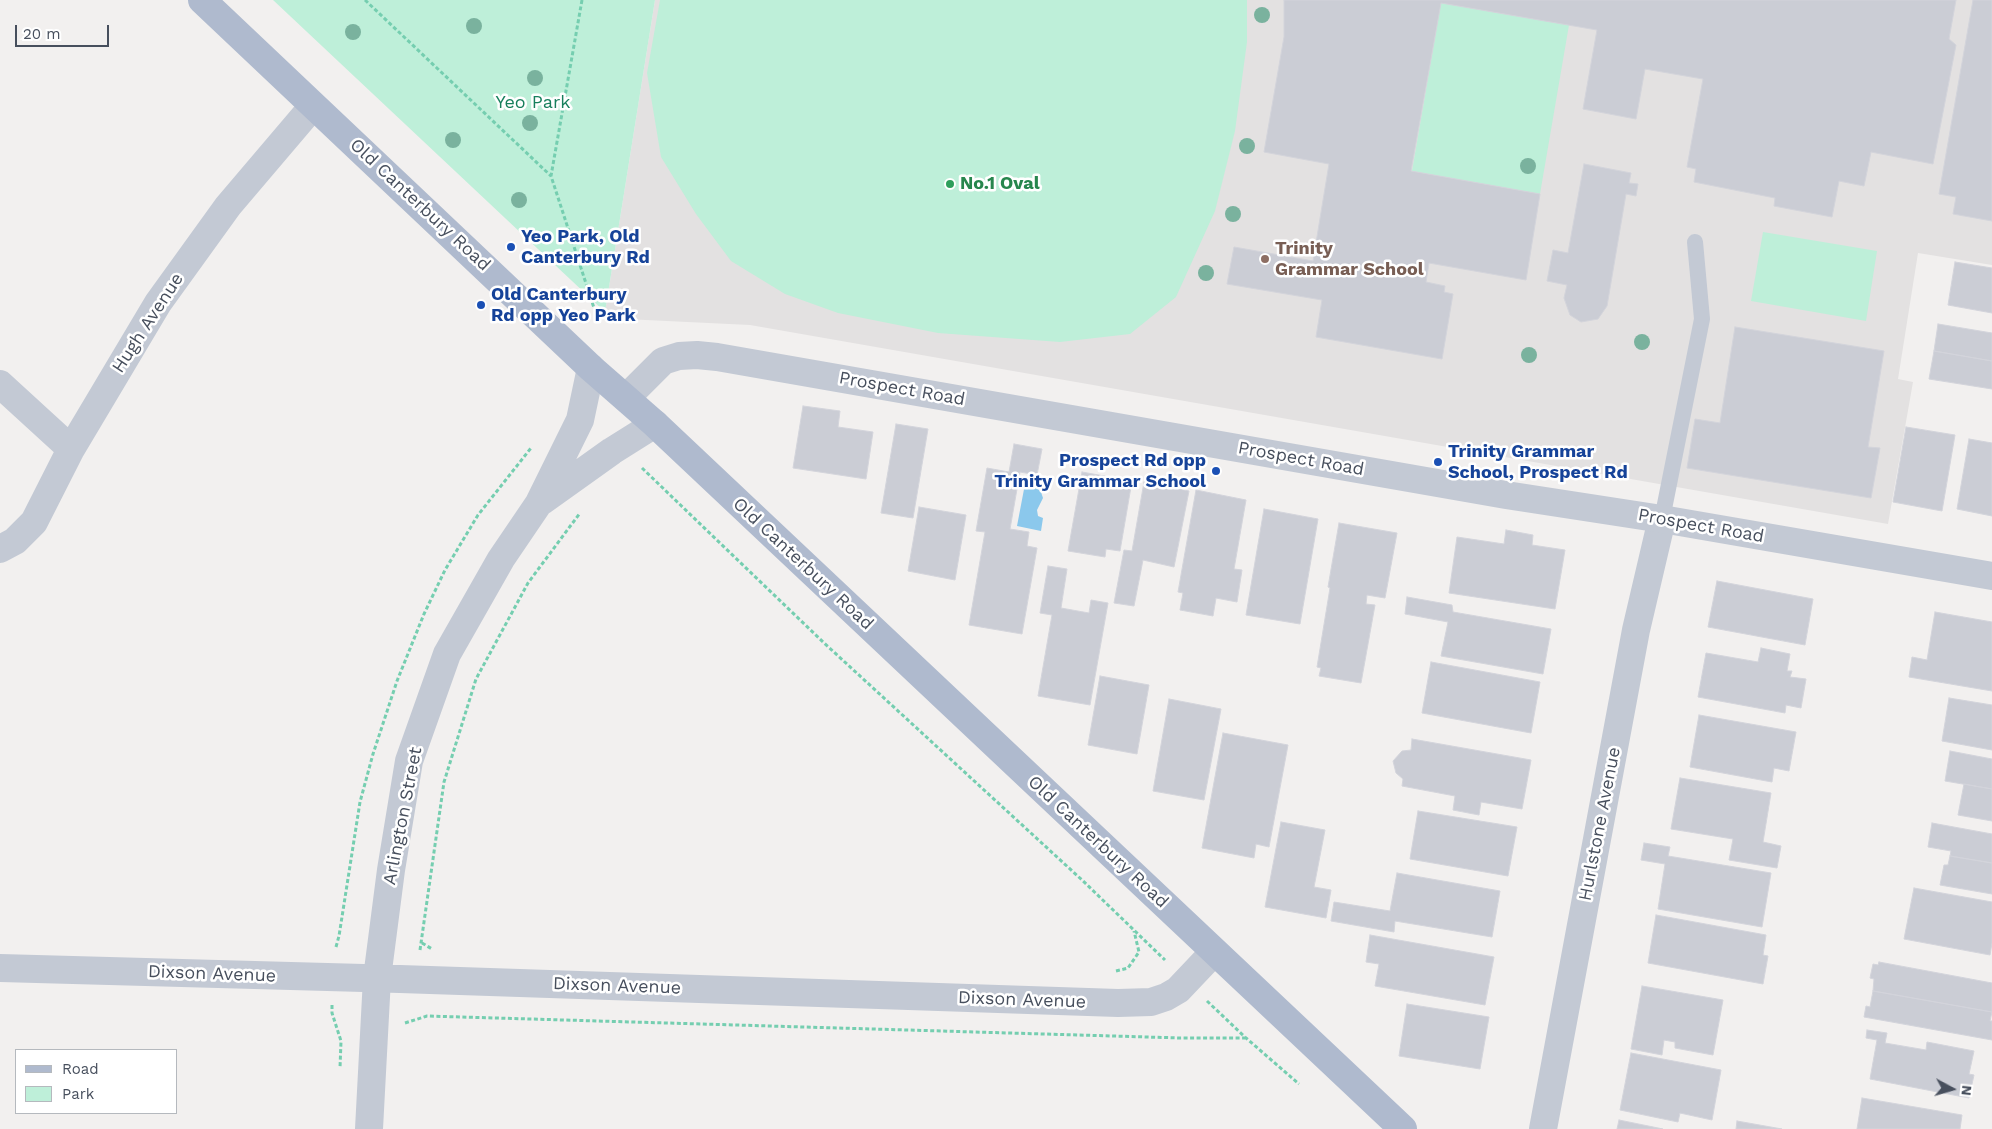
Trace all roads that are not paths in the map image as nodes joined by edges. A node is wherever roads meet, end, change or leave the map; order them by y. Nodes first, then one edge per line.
1 (202, 0) edge
2 (313, 106) junction
3 (1695, 242) dead end
4 (591, 368) junction
5 (0, 384) edge
6 (626, 398) junction
7 (655, 424) junction
8 (71, 449) junction
9 (538, 503) junction
10 (1662, 519) junction
11 (0, 549) edge
12 (1992, 576) edge
13 (1214, 952) junction
14 (0, 968) edge
15 (377, 978) junction
16 (369, 1129) edge
17 (1403, 1129) edge
18 (1543, 1129) edge

1 - 2 main road, Old Canterbury Road
2 - 4 main road, Old Canterbury Road
2 - 8 street, Hugh Avenue
3 - 10 lane
4 - 6 main road, Old Canterbury Road
4 - 9 street, Arlington Street
5 - 8 street
6 - 7 main road, Old Canterbury Road
6 - 10 street, Prospect Road
7 - 9 street, Arlington Street
7 - 13 main road, Old Canterbury Road
8 - 11 street, Hugh Avenue
9 - 15 street, Arlington Street
10 - 12 street, Prospect Road
10 - 18 street, Hurlstone Avenue
13 - 15 street, Dixson Avenue
13 - 17 main road, Old Canterbury Road
14 - 15 street, Dixson Avenue
15 - 16 street, Arlington Street

